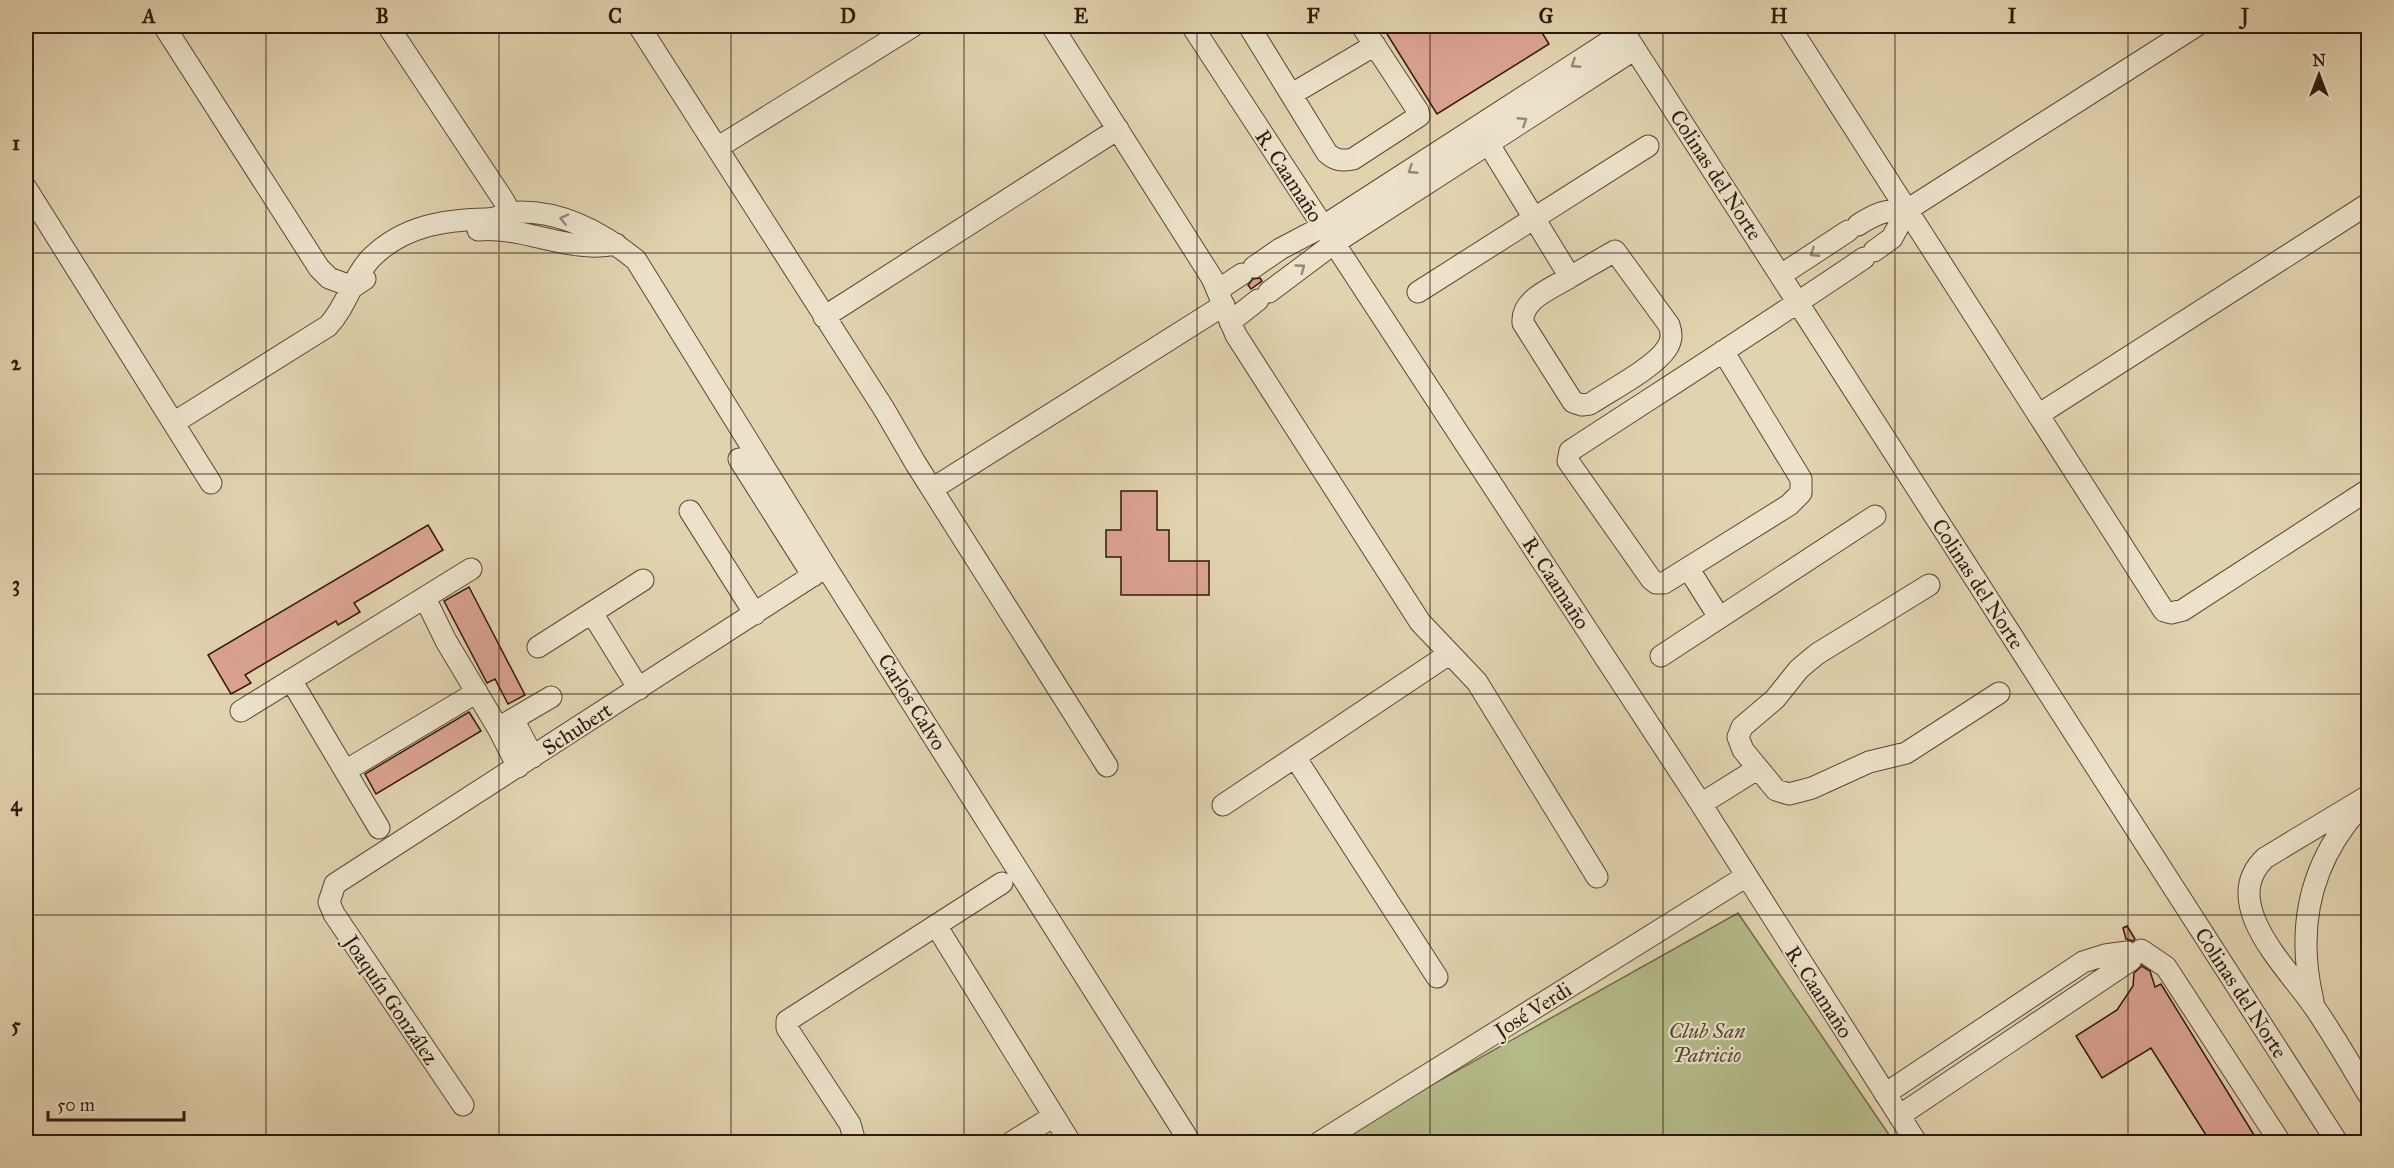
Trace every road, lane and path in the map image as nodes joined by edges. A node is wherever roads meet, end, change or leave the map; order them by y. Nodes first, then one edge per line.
1 (164, 26) edge
2 (388, 26) edge
3 (639, 26) edge
4 (913, 26) edge
5 (1052, 26) edge
6 (1192, 26) edge
7 (1249, 26) edge
8 (1362, 26) edge
9 (1789, 26) edge
10 (2196, 26) edge
11 (1627, 35) edge
12 (1375, 45) junction
13 (1292, 94) junction
14 (1118, 129) junction
15 (1488, 143) junction
16 (1648, 146) dead end
17 (717, 148) junction
18 (26, 188) edge
19 (2368, 204) edge
20 (1907, 210) junction
21 (1535, 220) junction
22 (510, 221) junction
23 (1328, 236) junction
24 (1781, 275) junction
25 (1570, 277) junction
26 (353, 287) junction
27 (1418, 292) dead end
28 (1798, 303) junction
29 (1224, 306) junction
30 (824, 316) junction
31 (1723, 351) junction
32 (2038, 415) junction
33 (175, 422) junction
34 (739, 459) dead end
35 (211, 483) dead end
36 (932, 489) junction
37 (2368, 490) edge
38 (690, 511) dead end
39 (1875, 516) dead end
40 (1688, 568) junction
41 (471, 569) dead end
42 (820, 571) junction
43 (644, 580) dead end
44 (1929, 585) dead end
45 (425, 598) junction
46 (592, 613) junction
47 (755, 614) junction
48 (1719, 617) junction
49 (538, 647) dead end
50 (1449, 654) junction
51 (1661, 656) dead end
52 (291, 680) junction
53 (639, 689) junction
54 (477, 692) junction
55 (1999, 693) dead end
56 (551, 697) dead end
57 (241, 711) dead end
58 (505, 724) junction
59 (1295, 757) junction
60 (526, 762) junction
61 (1107, 766) dead end
62 (1757, 769) junction
63 (345, 771) junction
64 (2368, 797) edge
65 (1701, 804) junction
66 (1222, 805) dead end
67 (379, 828) dead end
68 (1597, 877) dead end
69 (1745, 877) junction
70 (1002, 883) dead end
71 (330, 891) joint
72 (937, 927) junction
73 (2140, 955) junction
74 (1437, 977) dead end
75 (2314, 1005) junction
76 (1885, 1094) junction
77 (2368, 1094) edge
78 (463, 1105) dead end
79 (1054, 1116) junction
80 (1899, 1116) junction
81 (855, 1143) edge
82 (1012, 1143) edge
83 (1070, 1143) edge
84 (1190, 1143) edge
85 (1320, 1143) edge
86 (1916, 1143) edge
87 (2280, 1143) edge
88 (2337, 1143) edge

1 - 26 street
2 - 22 street
3 - 17 street
4 - 17 street
5 - 14 street
6 - 23 street, R. Caamaño
7 - 13 street
8 - 12 street
9 - 20 street
10 - 20 street
15 -> 11 street
11 -> 23 street
11 - 24 street, Colinas del Norte
12 - 13 street
12 - 13 street
14 - 29 street
14 - 30 street
15 - 21 street
15 - 23 street
16 - 21 street
17 - 30 street
18 - 33 street
19 - 32 street
20 -> 24 street
20 - 28 street
20 - 32 street
21 - 25 street
21 - 27 street
22 - 26 street, Carlos Calvo
22 - 42 street, Carlos Calvo
29 -> 23 street
23 - 29 street
23 - 65 street, R. Caamaño
24 - 28 street, Colinas del Norte
25 - 25 street
26 - 33 street, Carlos Calvo
28 - 31 street
28 - 88 street, Colinas del Norte
29 - 36 street
29 - 50 street
30 - 36 street
31 - 40 street
31 - 40 street
32 - 37 street
33 - 35 street
34 - 42 street
36 - 61 street
38 - 47 street
39 - 48 street
40 - 48 street
41 - 45 street
42 - 47 street, Schubert
42 - 84 street, Carlos Calvo
43 - 46 street
44 - 62 street
45 - 52 street
45 - 54 street
46 - 49 street
46 - 53 street
47 - 53 street, Schubert
48 - 51 street
50 - 59 street
50 - 68 street
52 - 57 street
52 - 63 street
53 - 60 street, Schubert
54 - 58 street
54 - 63 street
55 - 62 street
56 - 58 street
58 - 60 street
59 - 66 street
59 - 74 street
60 - 71 street, Schubert
62 - 65 street
63 - 67 street
64 - 75 street
64 - 75 street
65 - 69 street, R. Caamaño
69 - 76 street, R. Caamaño
69 - 85 street, José Verdi
70 - 72 street
71 - 78 street, Joaquín González
72 - 79 street
72 - 81 street
73 - 76 street
73 - 80 street
73 - 87 street
75 - 77 street
76 - 80 street, R. Caamaño
79 - 82 street
79 - 83 street
80 - 86 street, R. Caamaño

